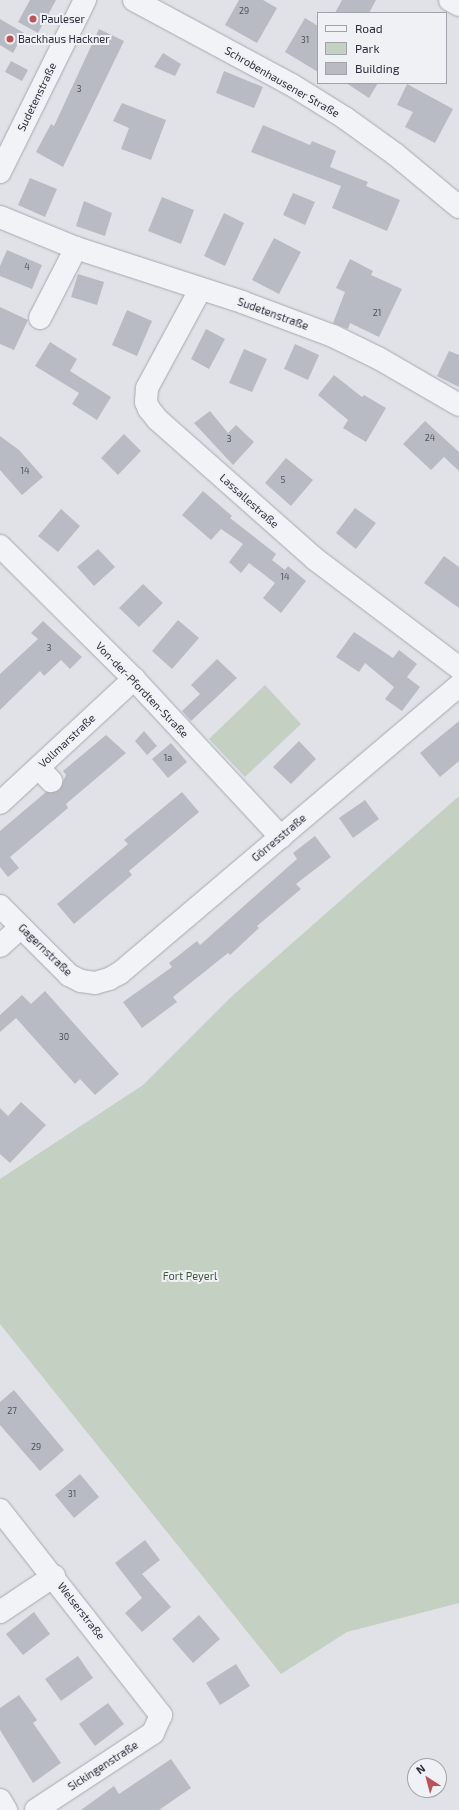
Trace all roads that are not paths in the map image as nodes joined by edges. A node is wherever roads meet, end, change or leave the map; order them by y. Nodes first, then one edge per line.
1 (85, 0) edge
2 (134, 0) edge
3 (450, 0) edge
4 (459, 5) edge
5 (0, 172) edge
6 (459, 207) edge
7 (0, 217) edge
8 (76, 248) junction
9 (200, 290) junction
10 (40, 318) dead end
11 (459, 405) edge
12 (0, 546) edge
13 (459, 668) edge
14 (134, 679) junction
15 (459, 685) edge
16 (0, 803) edge
17 (281, 837) junction
18 (0, 906) edge
19 (21, 927) junction
20 (0, 946) edge
21 (95, 983) joint
22 (0, 1510) edge
23 (54, 1576) junction
24 (0, 1612) edge
25 (161, 1715) joint
26 (0, 1800) edge
27 (6, 1810) edge
28 (36, 1810) edge

1 - 5 street, Sudetenstraße
2 - 6 street, Schrobenhausener Straße
3 - 4 street
7 - 8 street, Sudetenstraße
8 - 9 street, Sudetenstraße
8 - 10 street
9 - 11 street, Sudetenstraße
9 - 13 street, Lassallestraße
12 - 14 street, Von-der-Pfordten-Straße
14 - 16 street, Vollmarstraße
14 - 17 street, Von-der-Pfordten-Straße
15 - 17 street, Görresstraße
17 - 21 street, Görresstraße
18 - 19 street, Gagernstraße
19 - 20 street
19 - 21 street, Gagernstraße
22 - 23 street, Welserstraße
23 - 24 street
23 - 25 street, Welserstraße
25 - 28 street, Sickingenstraße
26 - 27 street

